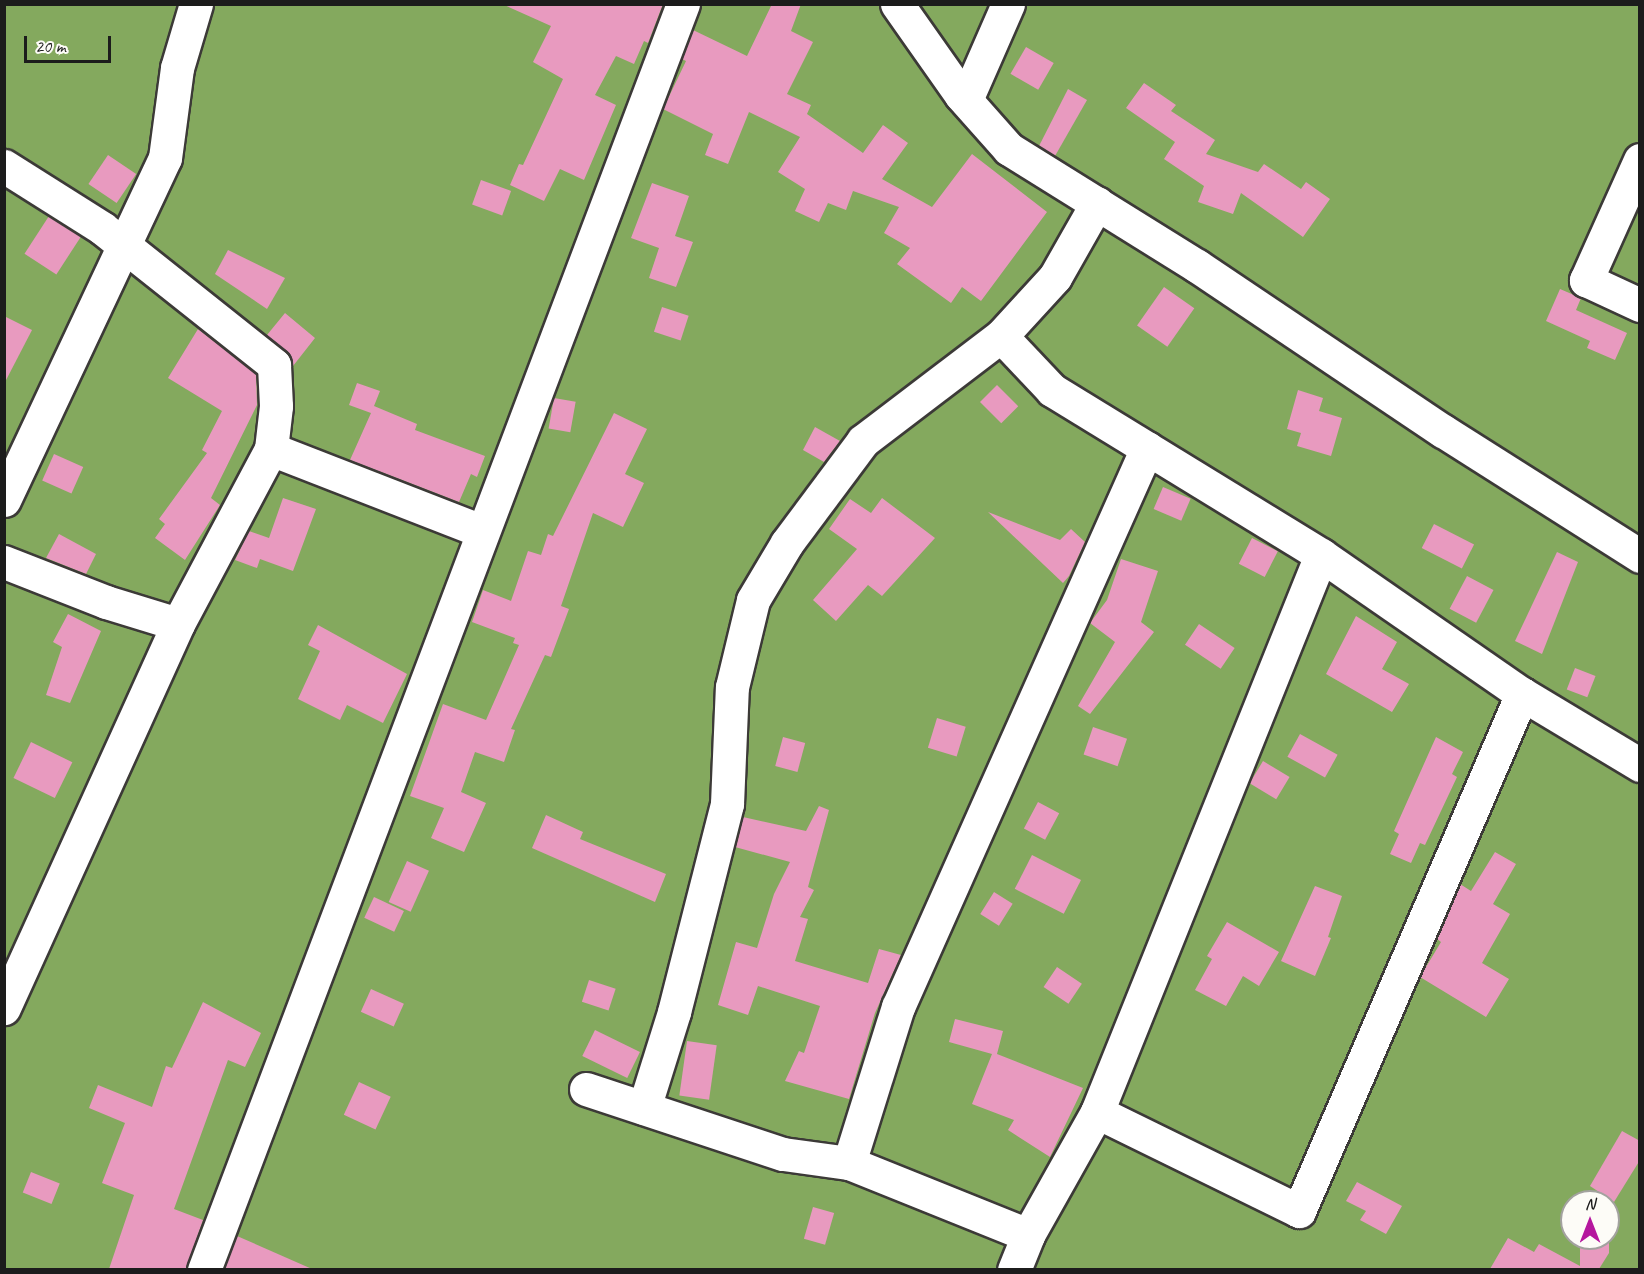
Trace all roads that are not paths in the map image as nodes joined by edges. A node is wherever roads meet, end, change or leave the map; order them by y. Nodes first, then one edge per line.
1 (196, 4) edge
2 (683, 4) edge
3 (897, 4) edge
4 (1008, 4) edge
5 (966, 100) junction
6 (1640, 160) edge
7 (4, 166) edge
8 (1097, 203) junction
9 (123, 245) junction
10 (1640, 305) edge
11 (1001, 336) junction
12 (271, 448) junction
13 (1147, 448) junction
14 (4, 500) edge
15 (482, 531) junction
16 (1321, 555) junction
17 (1640, 556) edge
18 (4, 562) edge
19 (178, 624) junction
20 (1522, 694) junction
21 (1640, 765) edge
22 (4, 1008) edge
23 (586, 1089) dead end
24 (644, 1108) junction
25 (1097, 1112) junction
26 (849, 1163) junction
27 (1028, 1235) junction
28 (204, 1269) edge
29 (1014, 1269) edge

1 - 9 street
2 - 15 street
3 - 5 street
4 - 5 street
5 - 8 street
6 - 10 street
7 - 9 street
8 - 11 street
8 - 17 street
9 - 12 street
9 - 14 street
11 - 13 street
11 - 24 street
12 - 15 street
12 - 19 street
13 - 16 street
13 - 26 street
15 - 28 street
16 - 20 street
16 - 25 street
18 - 19 street
19 - 22 street
20 - 21 street
20 - 25 street
23 - 24 street
24 - 26 street
25 - 27 street
26 - 27 street
27 - 29 street

